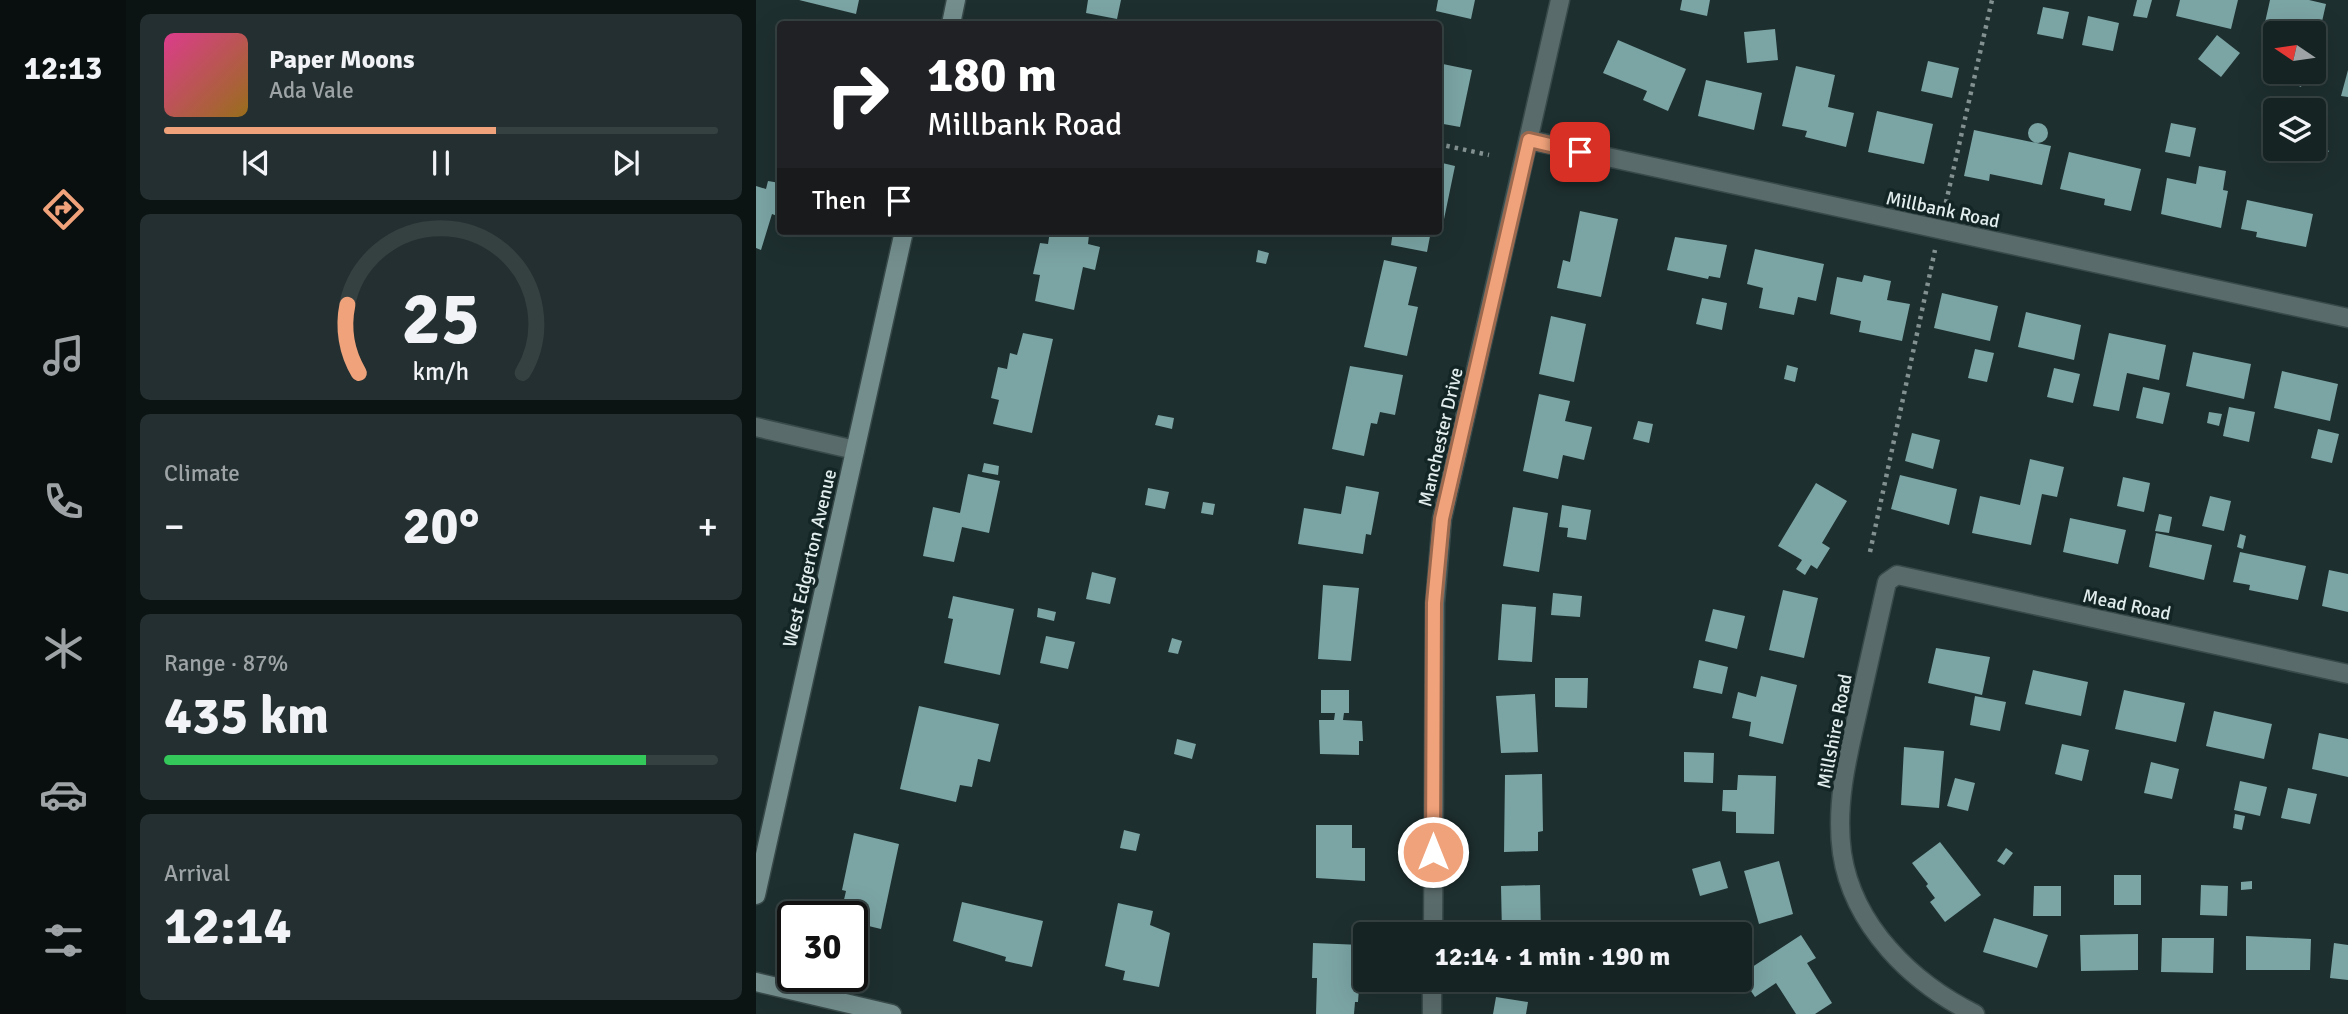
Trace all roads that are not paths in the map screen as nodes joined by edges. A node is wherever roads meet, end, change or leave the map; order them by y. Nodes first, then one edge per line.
1 (956, 0) edge
2 (1560, 0) edge
3 (952, 21) edge
4 (1529, 140) junction
5 (903, 235) edge
6 (2348, 318) edge
7 (756, 427) edge
8 (855, 450) junction
9 (1897, 575) joint
10 (2348, 674) edge
11 (756, 895) edge
12 (1433, 922) edge
13 (756, 982) edge
14 (1432, 992) edge
15 (892, 1014) edge
16 (1432, 1014) edge
17 (1975, 1014) edge

1 - 3 street
2 - 4 street, Manchester Drive
4 - 6 street, Millbank Road
4 - 12 street, Manchester Drive
5 - 8 street, West Edgerton Avenue
7 - 8 street
8 - 11 street, West Edgerton Avenue
9 - 10 street, Mead Road
9 - 17 street, Millshire Road
13 - 15 street
14 - 16 street

